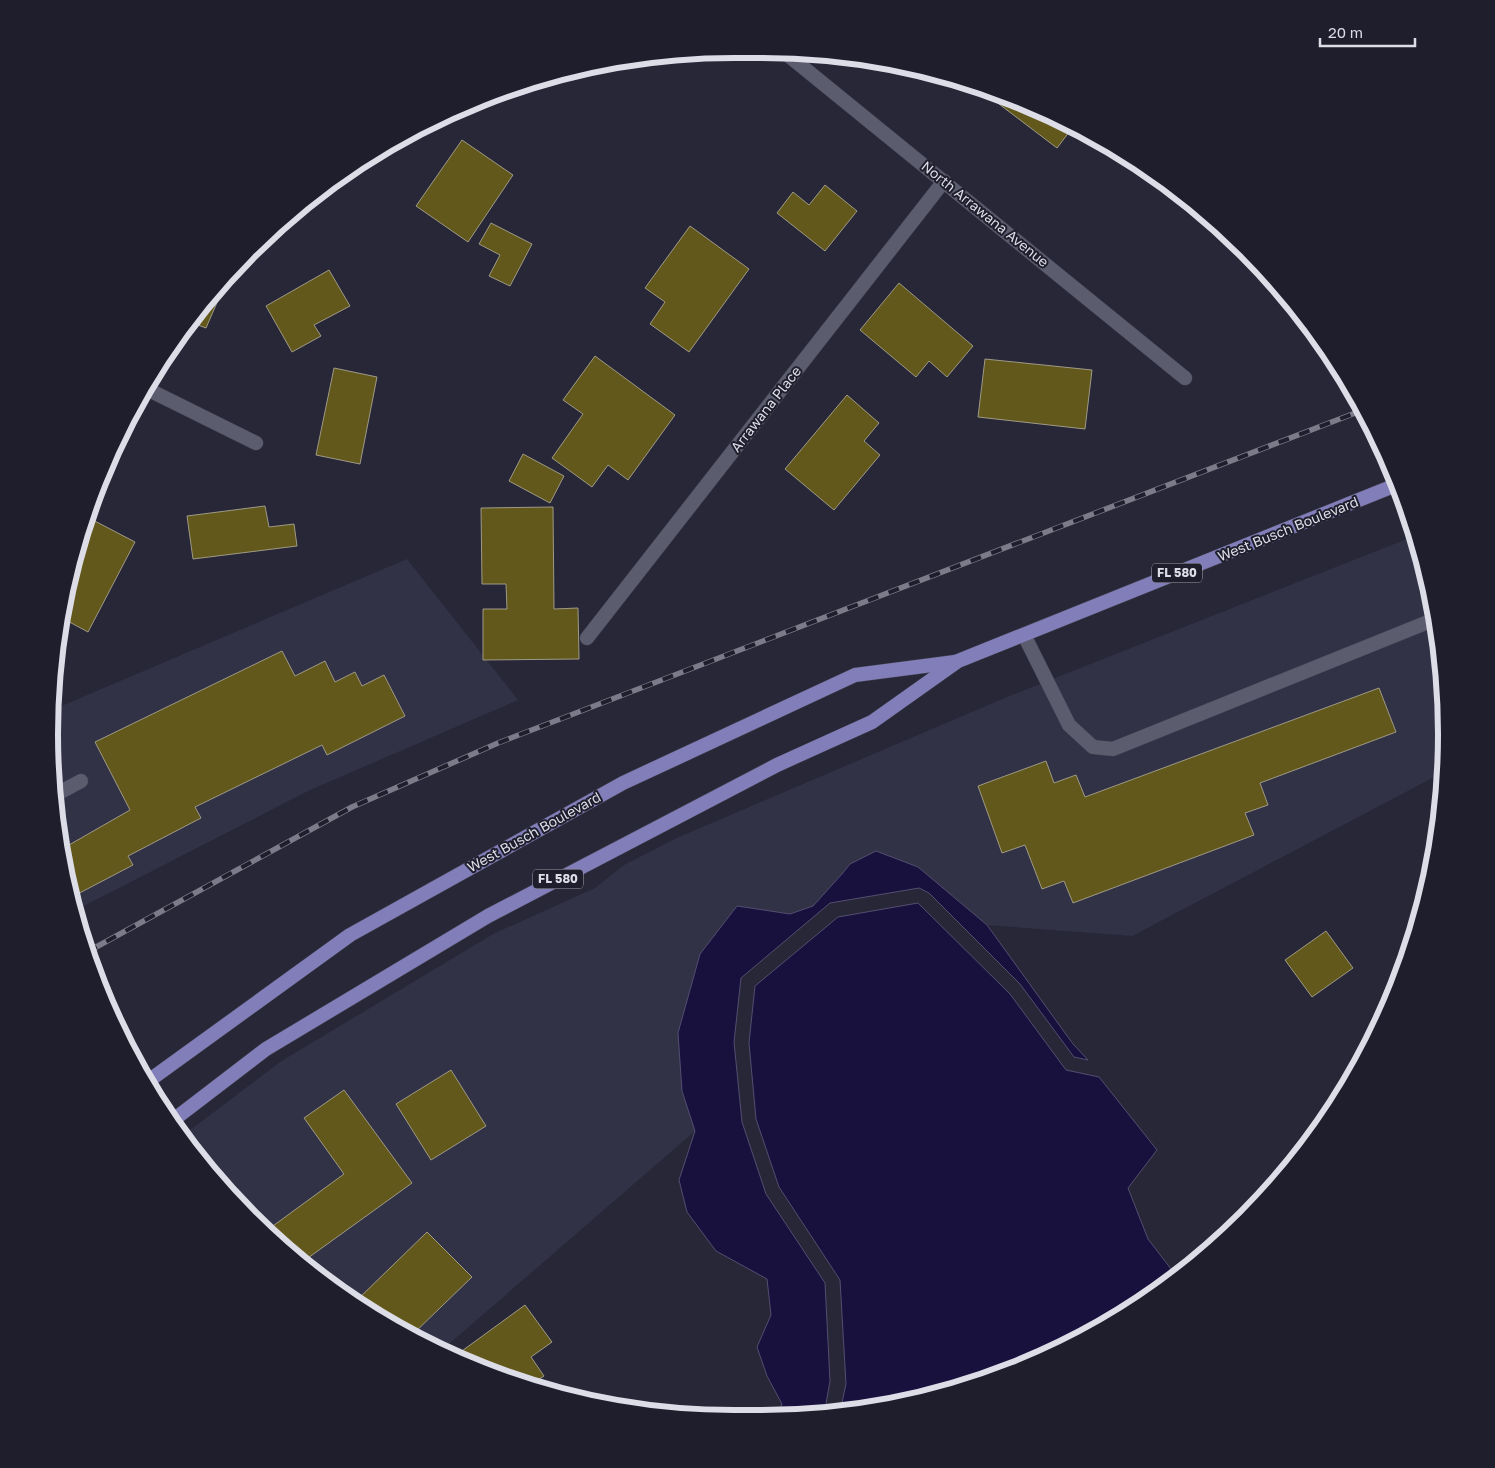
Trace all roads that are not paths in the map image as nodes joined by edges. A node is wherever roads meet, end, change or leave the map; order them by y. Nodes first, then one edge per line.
1 (794, 59) edge
2 (944, 181) junction
3 (1185, 378) dead end
4 (151, 391) edge
5 (256, 443) dead end
6 (1391, 489) edge
7 (1428, 622) edge
8 (1024, 635) junction
9 (587, 638) dead end
10 (958, 661) junction
11 (81, 781) dead end
12 (60, 792) edge
13 (152, 1078) edge
14 (177, 1117) edge

1 - 2 street, North Arrawana Avenue
2 - 3 street, North Arrawana Avenue
2 - 9 street, Arrawana Place
4 - 5 street
6 - 8 main road, West Busch Boulevard / FL 580
7 - 8 street
8 - 10 main road, West Busch Boulevard / FL 580
10 - 13 main road, West Busch Boulevard
10 - 14 main road, West Busch Boulevard / FL 580
11 - 12 street

